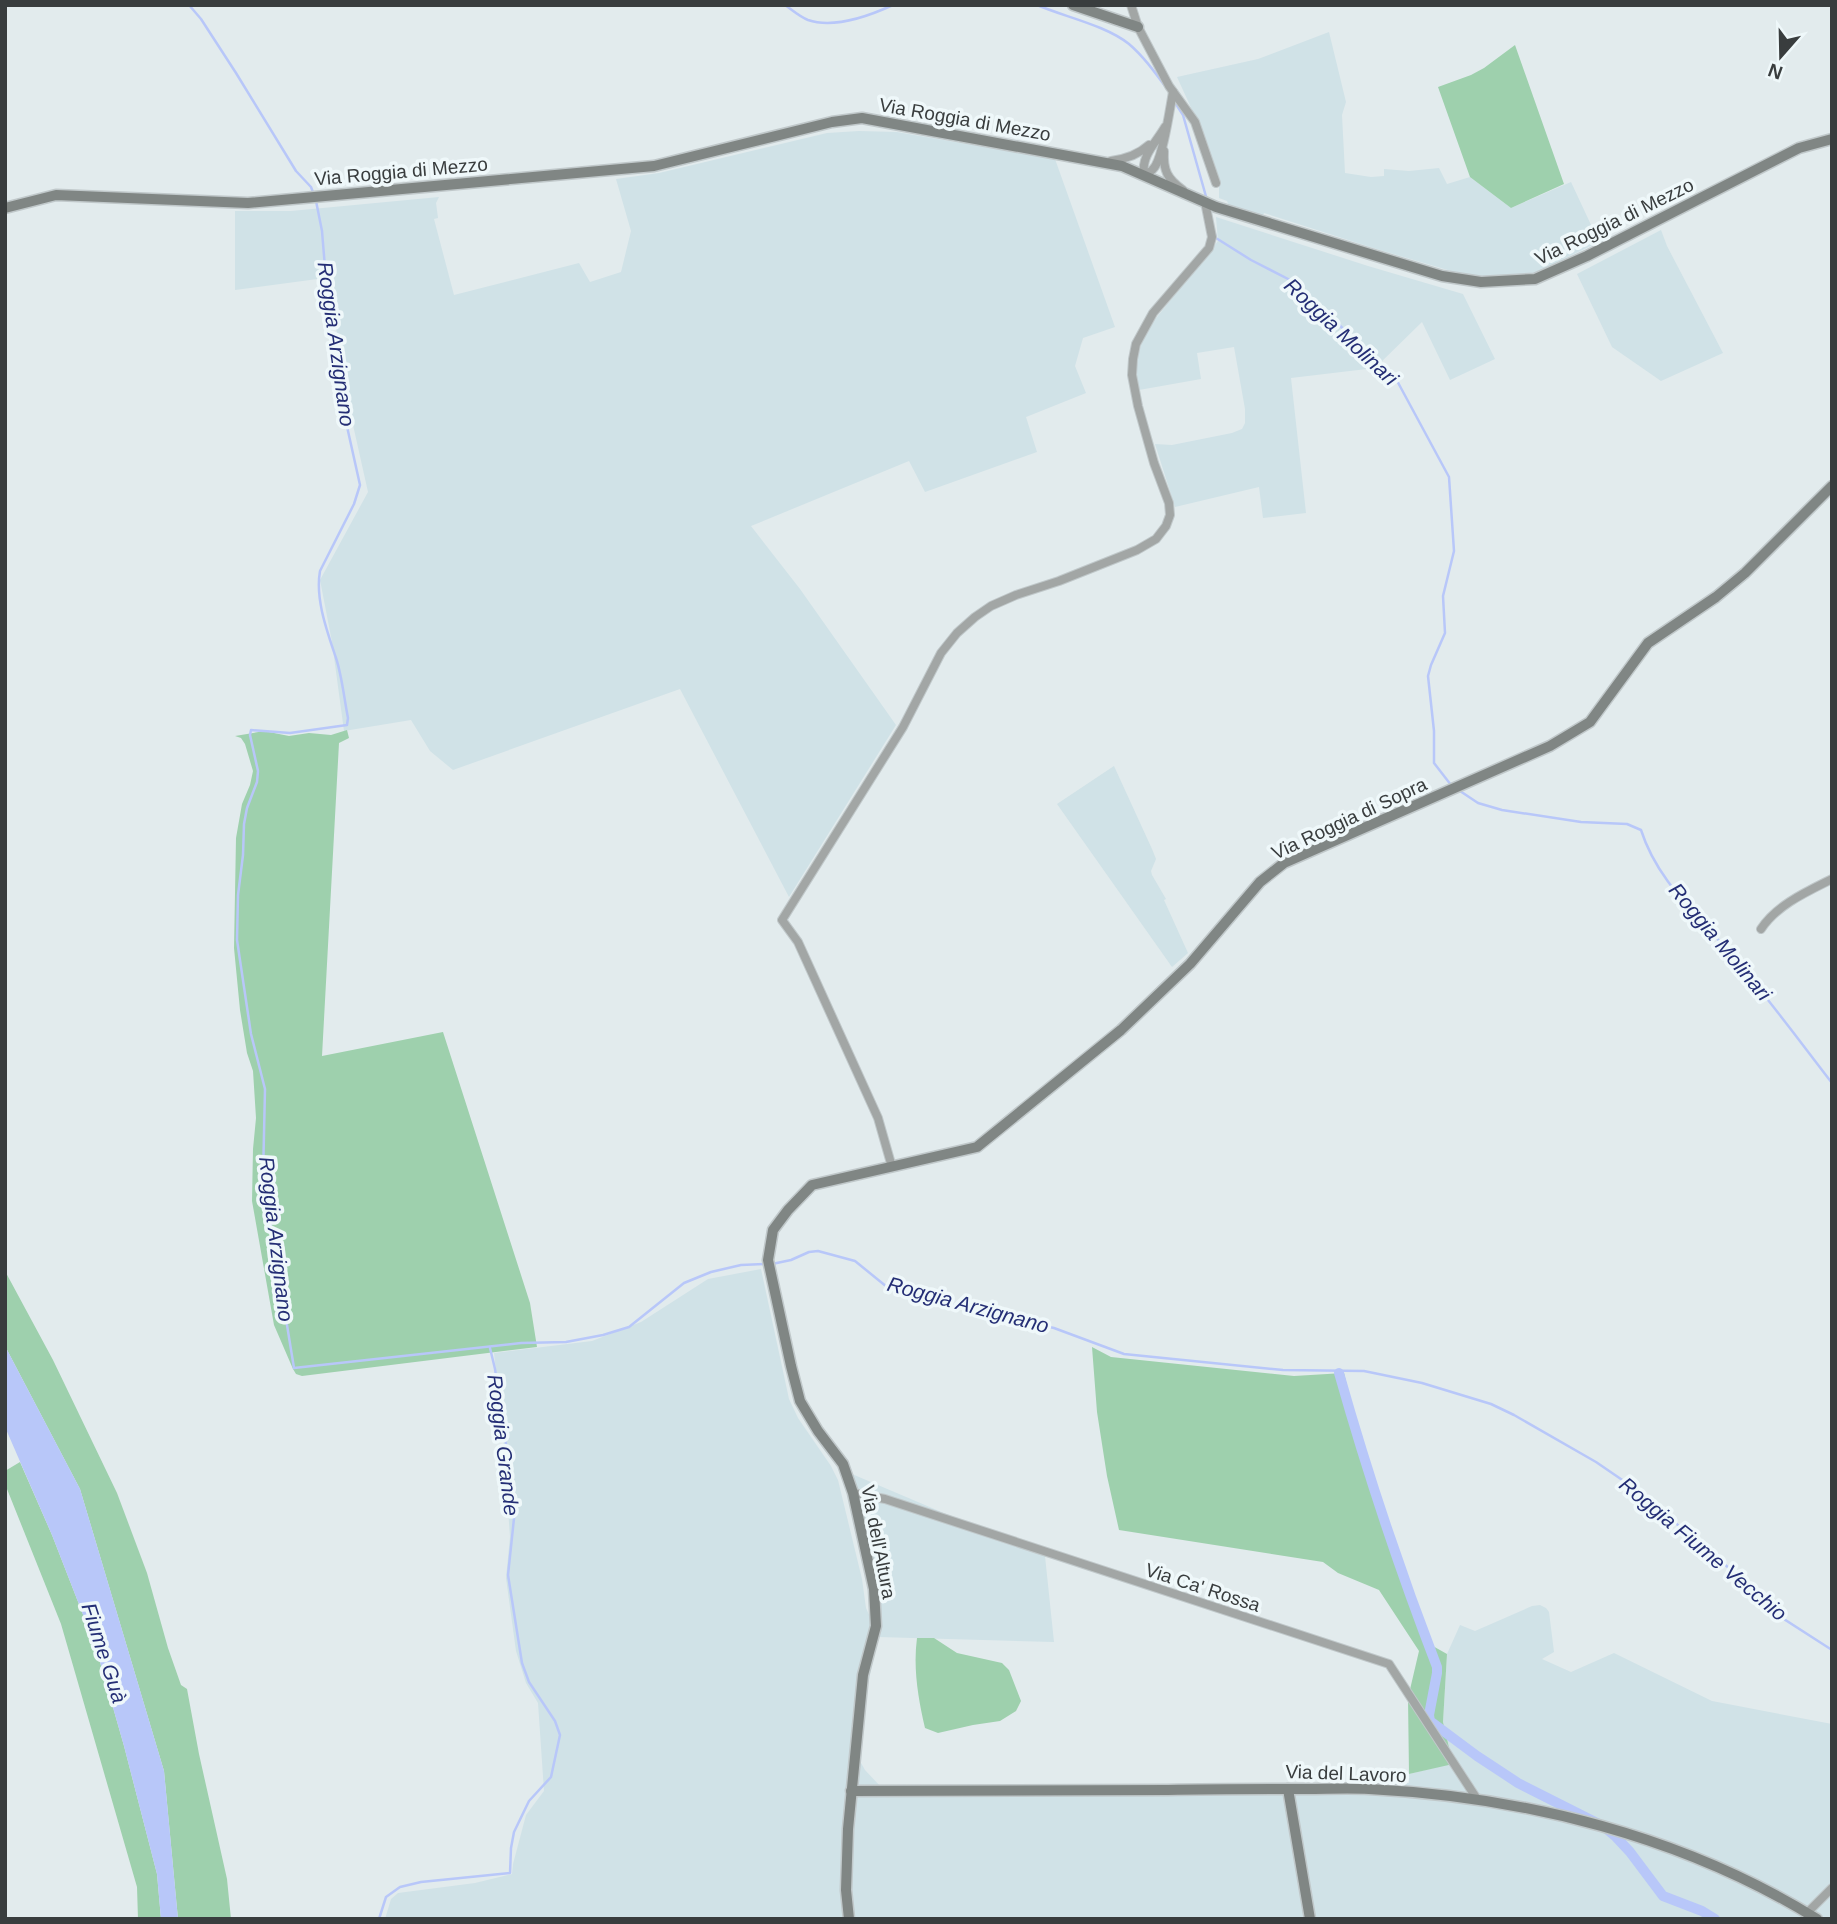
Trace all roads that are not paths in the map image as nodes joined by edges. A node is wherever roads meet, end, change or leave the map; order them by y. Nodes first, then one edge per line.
1 (1073, 5) edge
2 (1131, 5) edge
3 (1138, 27) junction
4 (1173, 92) junction
5 (1165, 127) junction
6 (1832, 139) edge
7 (1103, 162) junction
8 (1144, 175) junction
9 (1216, 183) dead end
10 (1204, 202) junction
11 (5, 208) edge
12 (1832, 486) edge
13 (1832, 879) edge
14 (1761, 929) dead end
15 (892, 1167) junction
16 (773, 1230) joint
17 (853, 1493) junction
18 (1288, 1789) junction
19 (851, 1791) junction
20 (1477, 1799) junction
21 (1832, 1888) edge
22 (1812, 1916) edge
23 (849, 1919) edge
24 (1310, 1919) edge

1 - 3 street
2 - 3 street
3 - 4 street
4 - 5 street
4 - 9 street
5 - 7 street
5 - 8 street
5 - 8 street
5 - 10 street
6 - 10 street, Via Roggia di Mezzo
7 - 8 street, Via Roggia di Mezzo
7 - 11 street, Via Roggia di Mezzo
8 - 10 street, Via Roggia di Mezzo
10 - 15 street
12 - 15 street, Via Roggia di Sopra
13 - 14 street
15 - 16 street, Via Roggia di Sopra
16 - 17 street, Via dell'Altura
17 - 19 street, Via dell'Altura
17 - 20 street, Via Ca' Rossa
18 - 19 street, Via del Lavoro
18 - 20 street, Via del Lavoro
18 - 24 street
19 - 23 street, Via dell'Altura
20 - 22 street, Via del Lavoro
21 - 22 street

